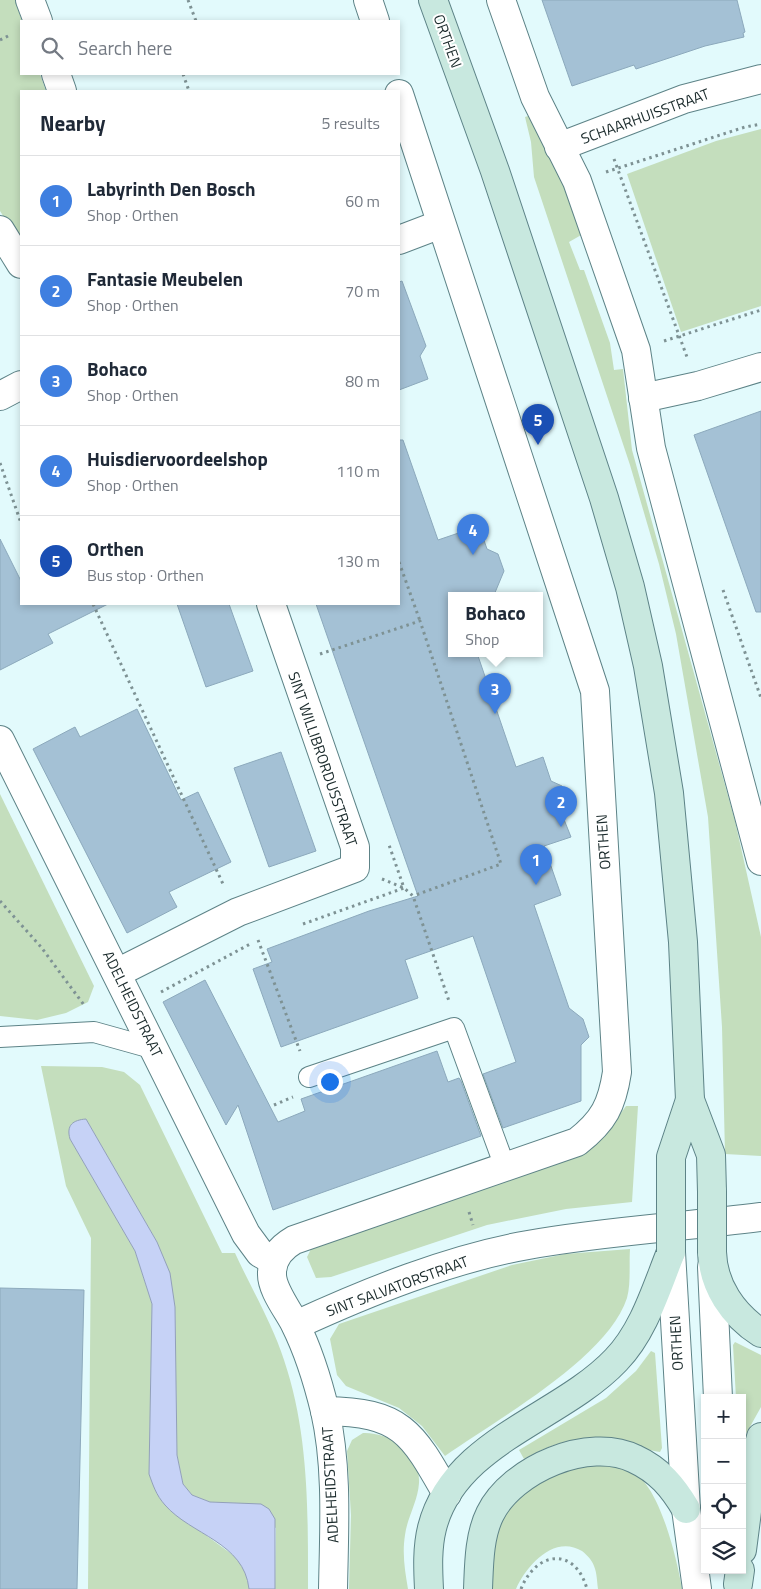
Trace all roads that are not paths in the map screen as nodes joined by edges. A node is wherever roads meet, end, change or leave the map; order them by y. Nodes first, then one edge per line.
1 (30, 0) edge
2 (368, 0) edge
3 (433, 0) edge
4 (501, 0) edge
5 (38, 20) edge
6 (375, 20) edge
7 (56, 75) edge
8 (392, 75) edge
9 (761, 79) edge
10 (62, 90) edge
11 (397, 90) edge
12 (400, 99) edge
13 (559, 147) junction
14 (441, 224) junction
15 (0, 230) edge
16 (400, 240) edge
17 (20, 262) edge
18 (761, 367) edge
19 (20, 386) edge
20 (0, 396) edge
21 (643, 398) junction
22 (270, 605) edge
23 (0, 740) edge
24 (761, 861) edge
25 (117, 973) junction
26 (0, 1037) edge
27 (155, 1049) junction
28 (309, 1077) road end
29 (690, 1100) junction
30 (505, 1167) junction
31 (761, 1217) edge
32 (671, 1252) junction
33 (712, 1260) junction
34 (274, 1261) junction
35 (296, 1326) junction
36 (761, 1333) edge
37 (718, 1394) edge
38 (325, 1411) junction
39 (761, 1437) edge
40 (447, 1494) junction
41 (686, 1509) junction
42 (745, 1529) edge
43 (333, 1589) edge
44 (429, 1589) edge
45 (478, 1589) edge
46 (697, 1589) edge

1 - 5 street
2 - 6 street
3 - 29 main road, ORTHEN
4 - 13 street
7 - 10 street
8 - 11 street, ORTHEN
9 - 13 street, SCHAARHUISSTRAAT
12 - 14 street, ORTHEN
13 - 21 street
14 - 16 street
14 - 30 street, ORTHEN
15 - 17 street
18 - 21 street
19 - 20 street
21 - 24 street
22 - 25 street, SINT WILLIBRORDUSSTRAAT
23 - 25 street, ADELHEIDSTRAAT
25 - 27 street, ADELHEIDSTRAAT
26 - 27 lane
27 - 34 street, ADELHEIDSTRAAT
28 - 30 lane
29 - 32 main road, ORTHEN, bridge
29 - 33 main road, ORTHEN, bridge
30 - 34 street
31 - 35 street, SINT SALVATORSTRAAT
32 - 40 main road
32 - 41 street, ORTHEN
33 - 36 main road
33 - 37 street, ORTHEN
34 - 35 street
35 - 38 street, ADELHEIDSTRAAT
38 - 40 street
38 - 43 street, ADELHEIDSTRAAT
39 - 42 main road
40 - 44 main road
41 - 45 main road
41 - 46 street, ORTHEN

